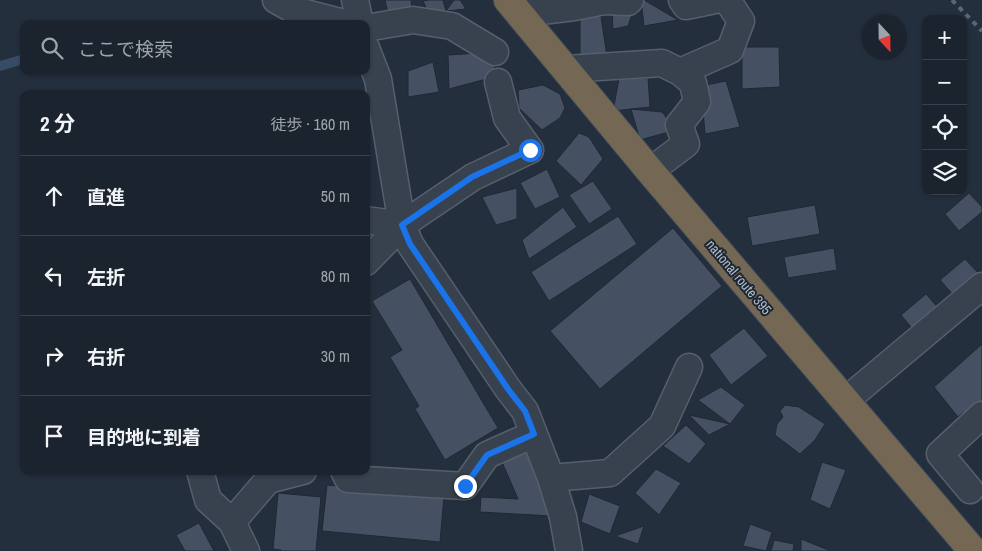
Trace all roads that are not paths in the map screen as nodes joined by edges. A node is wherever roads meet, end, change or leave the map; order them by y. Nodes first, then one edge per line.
1 (276, 0) edge
2 (355, 0) edge
3 (630, 0) edge
4 (682, 0) edge
5 (715, 0) edge
6 (727, 0) edge
7 (515, 9) edge
8 (337, 20) edge
9 (351, 20) edge
10 (370, 27) edge
11 (495, 52) dead end
12 (370, 58) edge
13 (566, 69) junction
14 (680, 72) junction
15 (498, 82) dead end
16 (650, 171) junction
17 (370, 221) edge
18 (402, 225) junction
19 (370, 258) edge
20 (982, 286) edge
21 (689, 367) dead end
22 (845, 401) junction
23 (982, 414) edge
24 (534, 434) junction
25 (201, 475) edge
26 (287, 475) edge
27 (346, 475) edge
28 (551, 478) junction
29 (976, 486) edge
30 (939, 512) junction
31 (232, 522) junction
32 (961, 546) edge
33 (246, 551) edge
34 (569, 551) edge

1 - 8 street
2 - 9 street
3 - 7 street
4 - 5 street
6 - 14 street
7 - 13 highway, national route 395
10 - 11 street
12 - 18 street
13 - 14 street
13 - 16 highway, national route 395
14 - 16 street
15 - 18 street
16 - 22 highway, national route 395
17 - 18 street
18 - 19 street
18 - 24 street
20 - 22 street
21 - 28 street
22 - 30 highway, national route 395
23 - 29 street
24 - 27 street
24 - 28 street
25 - 31 street
26 - 31 street
28 - 34 street
29 - 30 street
30 - 32 highway, national route 395
31 - 33 street

